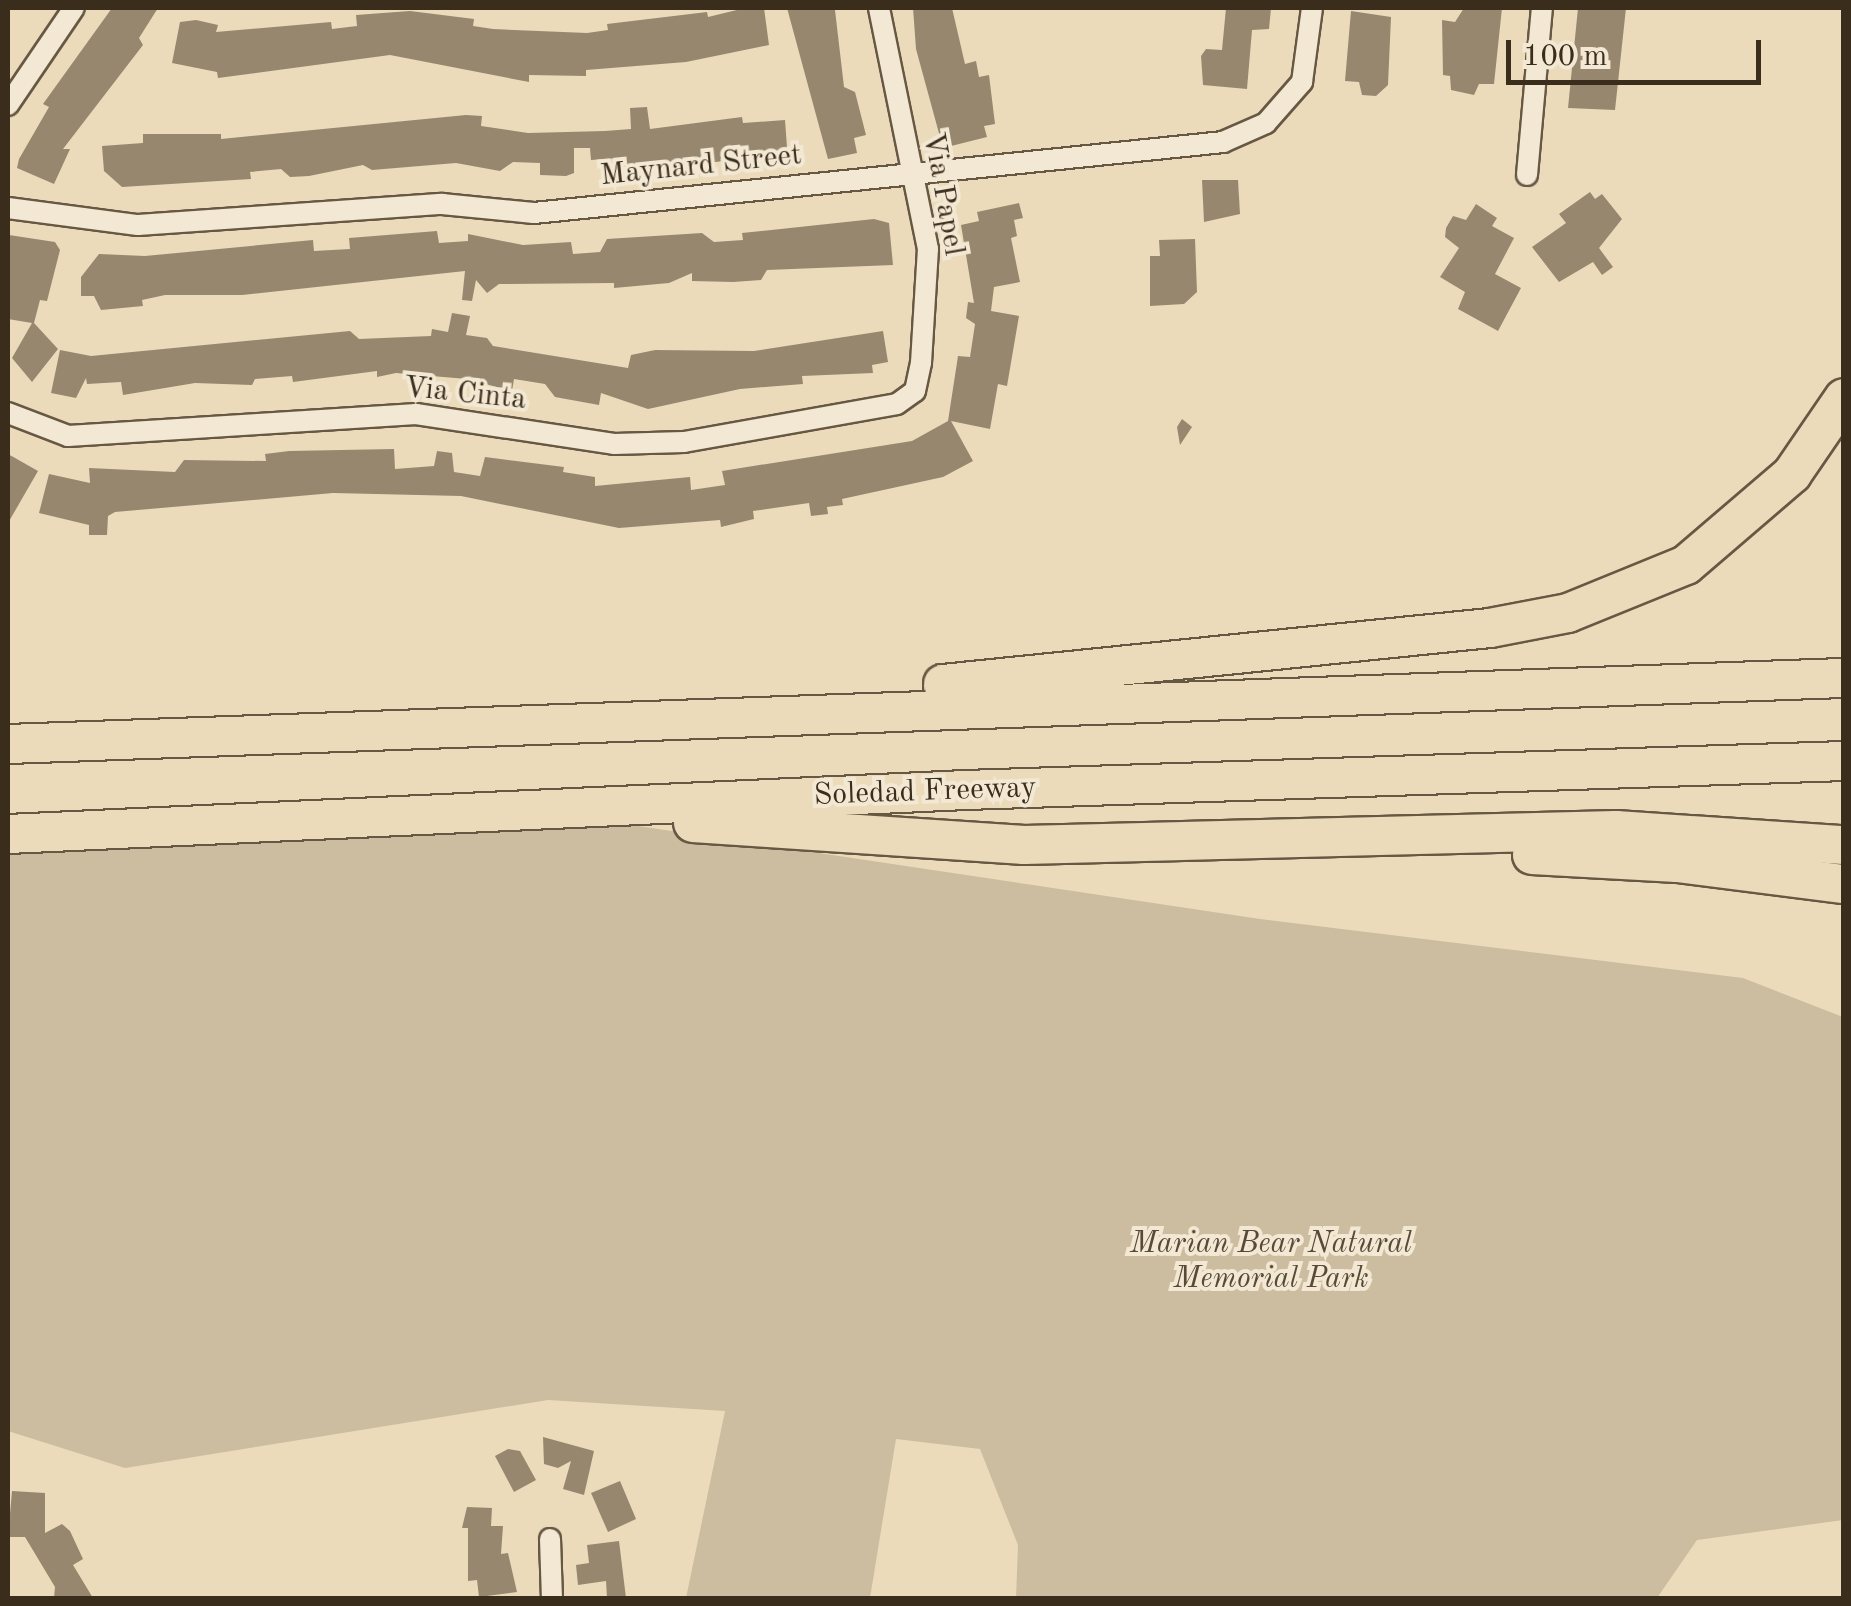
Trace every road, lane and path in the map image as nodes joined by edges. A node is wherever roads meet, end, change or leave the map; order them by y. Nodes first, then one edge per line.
1 (74, 8) edge
2 (879, 8) edge
3 (1312, 8) edge
4 (1542, 8) edge
5 (8, 105) edge
6 (910, 174) junction
7 (1527, 175) dead end
8 (8, 208) edge
9 (915, 392) joint
10 (1844, 398) edge
11 (8, 413) edge
12 (1844, 651) edge
13 (1844, 678) edge
14 (1361, 692) junction
15 (547, 721) junction
16 (8, 744) edge
17 (1844, 762) edge
18 (506, 812) junction
19 (8, 834) edge
20 (1280, 840) junction
21 (1844, 845) edge
22 (1844, 884) edge
23 (550, 1539) dead end
24 (552, 1598) edge

1 - 5 street
2 - 6 street, Via Papel
3 - 6 street, Maynard Street
4 - 7 street
6 - 8 street, Maynard Street
6 - 9 street, Via Papel
9 - 11 street, Via Cinta
10 - 15 highway
12 - 14 highway
13 - 14 highway
14 - 15 highway
15 - 16 highway
17 - 18 highway, Soledad Freeway
18 - 19 highway, Soledad Freeway
18 - 20 highway
20 - 21 highway
20 - 22 highway
23 - 24 street

